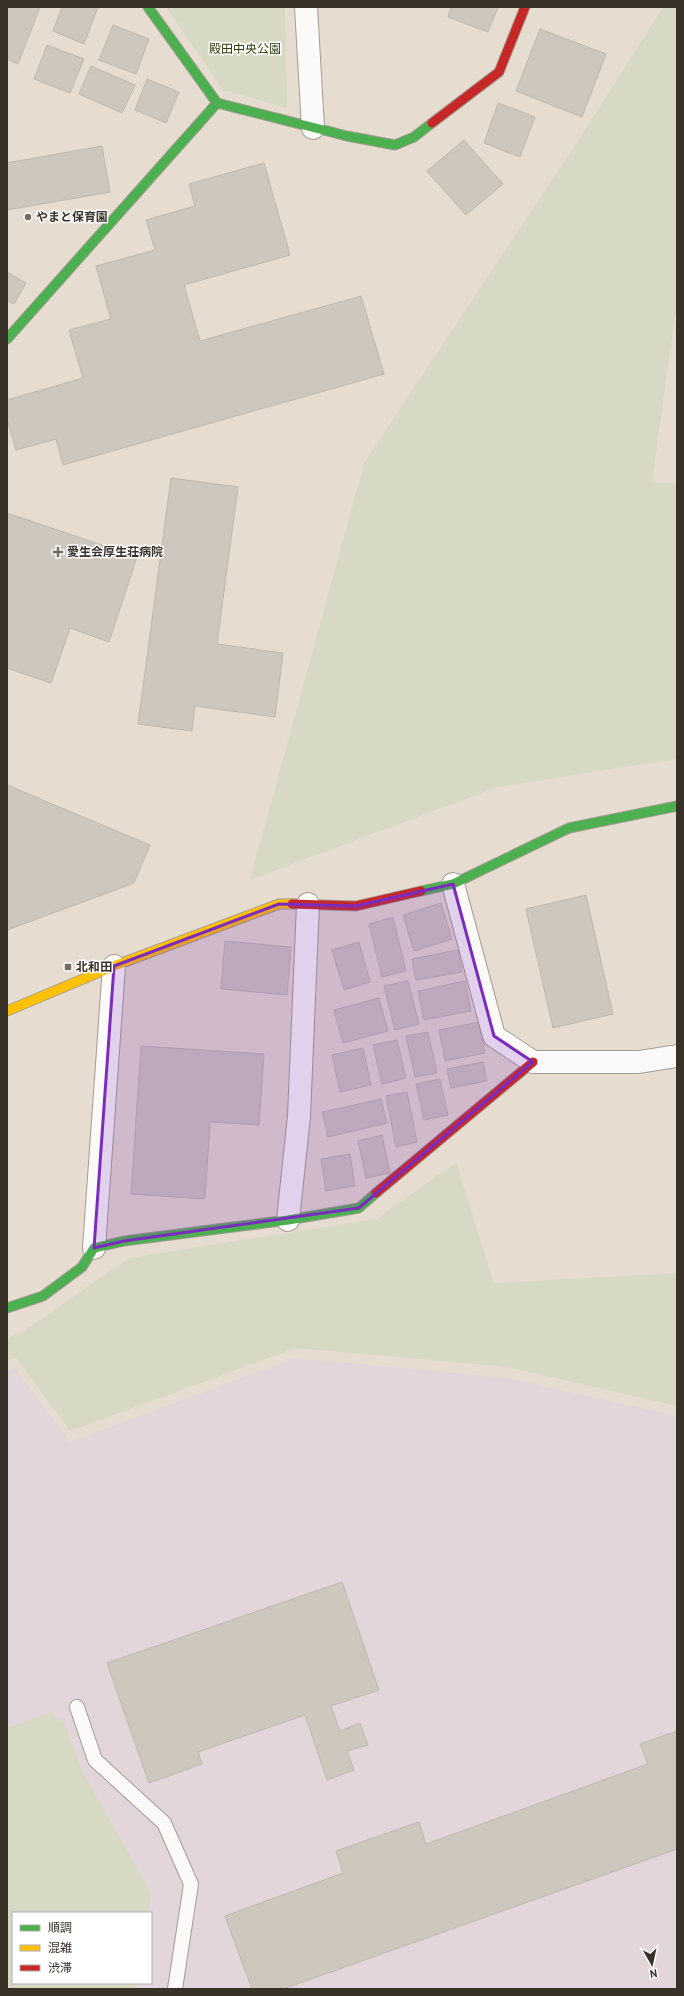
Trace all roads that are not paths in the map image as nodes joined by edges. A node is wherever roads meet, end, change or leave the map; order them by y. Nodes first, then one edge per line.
1 (148, 7) edge
2 (306, 7) edge
3 (525, 7) edge
4 (217, 103) junction
5 (313, 128) junction
6 (7, 339) edge
7 (677, 806) edge
8 (453, 884) junction
9 (308, 904) junction
10 (114, 966) junction
11 (7, 1011) edge
12 (677, 1056) edge
13 (533, 1062) junction
14 (288, 1220) junction
15 (94, 1248) junction
16 (7, 1308) edge
17 (77, 1707) dead end
18 (175, 1989) edge

1 - 4 street
2 - 5 street
3 - 5 street
4 - 5 street
4 - 6 street
7 - 8 street
8 - 9 street
8 - 13 street
9 - 10 street
9 - 14 street
10 - 11 street
10 - 15 street
12 - 13 street
13 - 14 street
14 - 15 street
15 - 16 street
17 - 18 lane

